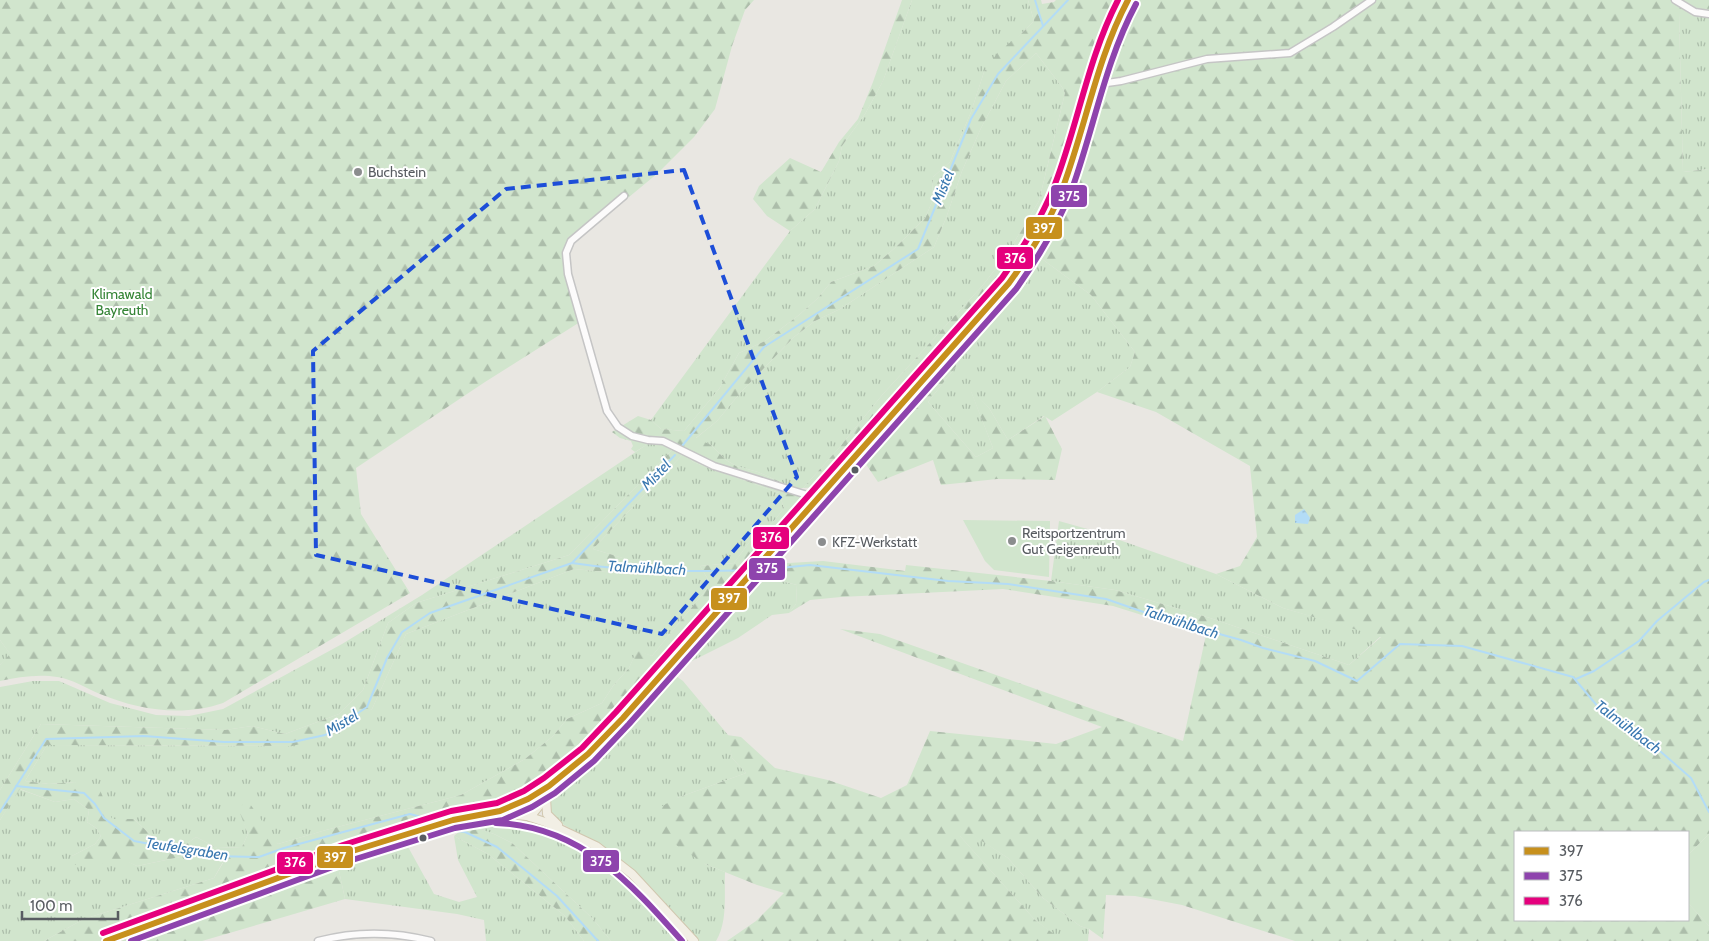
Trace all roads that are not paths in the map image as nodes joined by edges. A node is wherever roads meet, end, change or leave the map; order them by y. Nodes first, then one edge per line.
1 (1128, 0) edge
2 (1372, 0) edge
3 (1675, 0) edge
4 (1709, 14) edge
5 (1094, 85) junction
6 (624, 196) dead end
7 (815, 503) junction
8 (565, 774) junction
9 (534, 795) junction
10 (546, 798) junction
11 (490, 814) junction
12 (529, 817) junction
13 (561, 828) junction
14 (106, 941) edge
15 (318, 941) edge
16 (431, 941) edge
17 (694, 941) edge

1 - 5 main road
2 - 5 street
3 - 4 street
5 - 7 main road
6 - 7 street
7 - 8 main road
8 - 9 main road
8 - 10 main road
9 - 11 main road
9 - 12 main road
10 - 12 main road
10 - 13 main road
11 - 12 main road
11 - 14 main road
12 - 13 main road
13 - 17 main road
15 - 16 street

